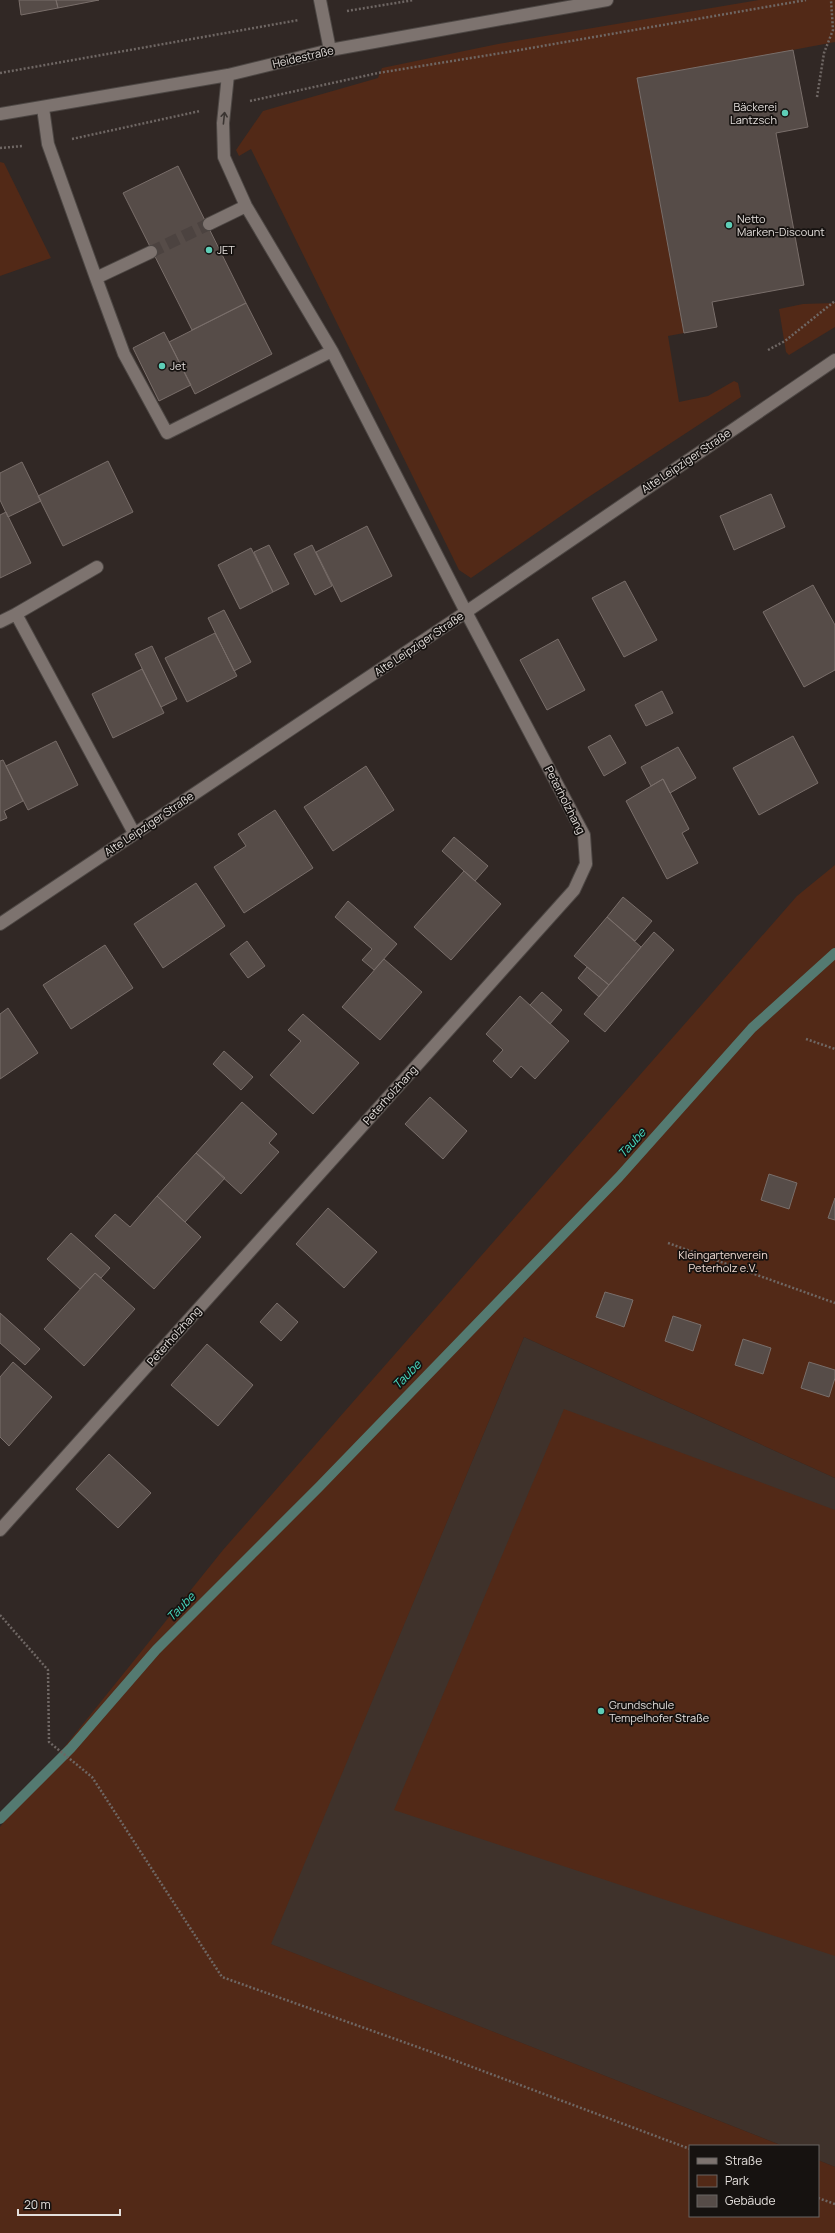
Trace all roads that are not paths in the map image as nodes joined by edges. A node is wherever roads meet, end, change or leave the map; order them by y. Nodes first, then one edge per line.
1 (320, 0) edge
2 (607, 0) edge
3 (330, 50) junction
4 (228, 75) junction
5 (43, 108) junction
6 (0, 114) edge
7 (246, 206) junction
8 (209, 224) tunnel mouth
9 (151, 252) tunnel mouth
10 (96, 278) junction
11 (332, 351) junction
12 (835, 360) edge
13 (97, 567) dead end
14 (466, 612) junction
15 (16, 614) junction
16 (0, 622) edge
17 (134, 834) junction
18 (0, 924) edge
19 (0, 1530) edge

1 - 3 street
2 - 3 street, Heidestraße
3 - 4 street, Heidestraße
4 - 5 street, Heidestraße
7 -> 4 street, Peterholzhang
5 - 6 street, Heidestraße
5 - 10 street
7 - 8 street
7 - 11 street, Peterholzhang
9 - 10 street
10 - 11 street
11 - 14 street, Peterholzhang
12 - 14 street, Alte Leipziger Straße
13 - 15 street
14 - 17 street, Alte Leipziger Straße
14 - 19 street, Peterholzhang
15 - 16 street
15 - 17 street
17 - 18 street, Alte Leipziger Straße

